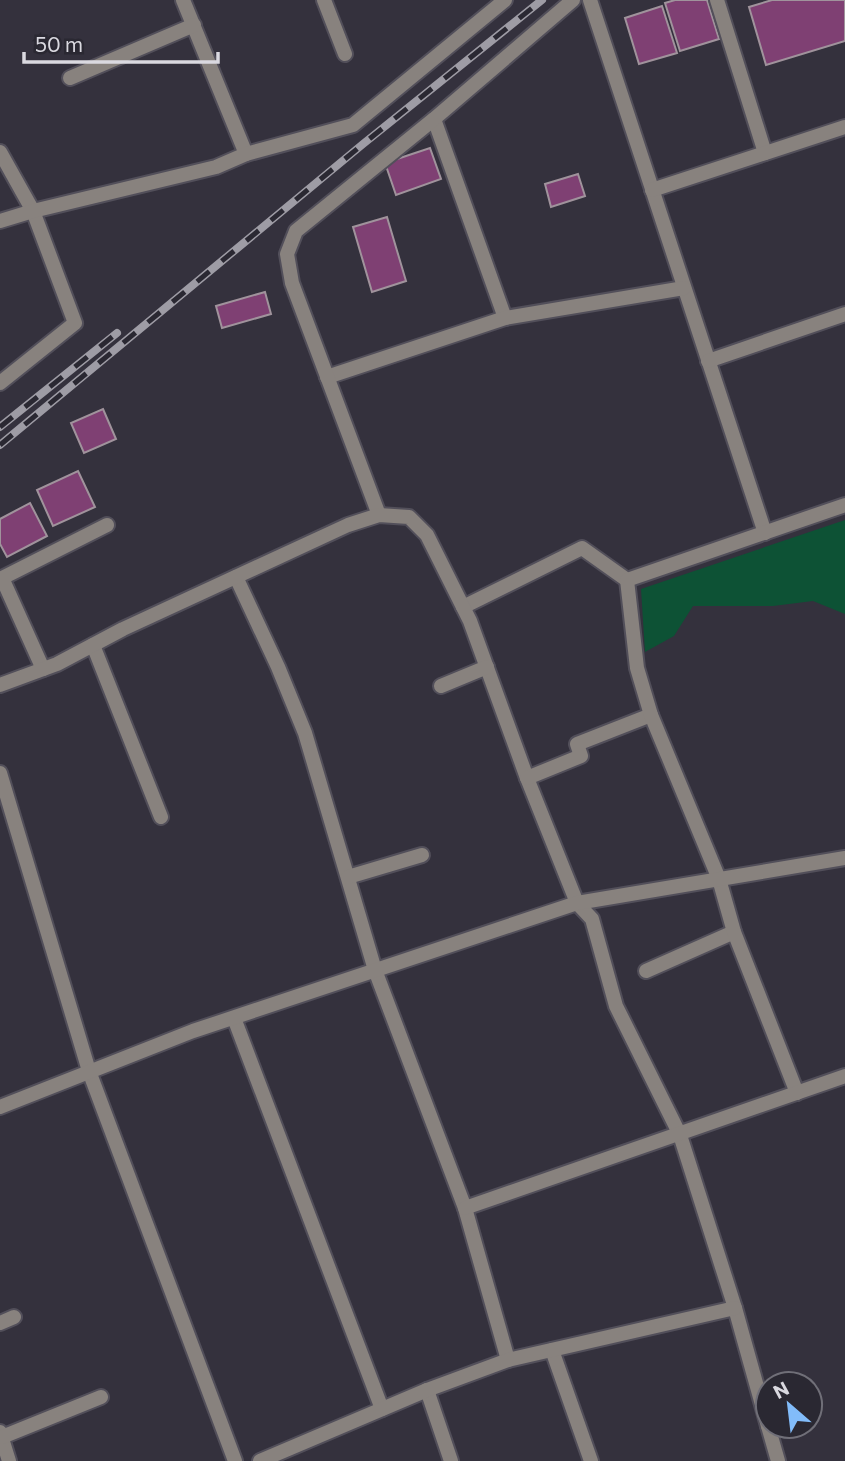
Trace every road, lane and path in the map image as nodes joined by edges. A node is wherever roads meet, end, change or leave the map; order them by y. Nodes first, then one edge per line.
1 (184, 0) edge
2 (324, 0) edge
3 (505, 0) edge
4 (573, 0) edge
5 (590, 0) edge
6 (717, 0) edge
7 (194, 25) junction
8 (345, 54) dead end
9 (70, 78) dead end
10 (434, 119) junction
11 (845, 127) edge
12 (0, 152) edge
13 (765, 153) junction
14 (246, 154) junction
15 (652, 190) junction
16 (33, 211) junction
17 (0, 221) edge
18 (684, 288) junction
19 (845, 313) edge
20 (505, 318) junction
21 (708, 361) junction
22 (327, 377) junction
23 (0, 383) edge
24 (845, 505) edge
25 (379, 515) junction
26 (107, 526) dead end
27 (765, 533) junction
28 (236, 577) junction
29 (627, 580) junction
30 (463, 607) junction
31 (93, 645) junction
32 (487, 667) junction
33 (43, 669) junction
34 (0, 685) edge
35 (441, 686) dead end
36 (651, 715) junction
37 (0, 773) edge
38 (527, 778) junction
39 (161, 817) dead end
40 (422, 855) dead end
41 (845, 858) edge
42 (348, 877) junction
43 (719, 879) junction
44 (577, 903) junction
45 (734, 932) junction
46 (375, 970) junction
47 (646, 971) dead end
48 (234, 1017) junction
49 (89, 1071) junction
50 (845, 1076) edge
51 (797, 1093) junction
52 (0, 1107) edge
53 (680, 1135) junction
54 (465, 1208) junction
55 (735, 1308) junction
56 (14, 1317) dead end
57 (0, 1323) edge
58 (552, 1350) junction
59 (508, 1360) junction
60 (754, 1376) edge
61 (427, 1390) junction
62 (101, 1396) dead end
63 (382, 1409) junction
64 (1, 1434) edge
65 (770, 1440) edge
66 (293, 1454) edge
67 (774, 1460) edge
68 (9, 1461) edge
69 (235, 1461) edge
70 (260, 1461) edge
71 (451, 1461) edge
72 (591, 1461) edge

1 - 7 street
2 - 8 street
3 - 14 street
4 - 10 street
5 - 15 street
6 - 13 street
7 - 9 street
7 - 14 street
10 - 20 street
10 - 22 street
11 - 13 street
12 - 16 street
13 - 15 street
14 - 16 street
15 - 18 street
16 - 17 street
16 - 23 street
18 - 20 street
18 - 21 street
19 - 21 street
20 - 22 street
21 - 27 street
22 - 25 street
24 - 27 street
25 - 28 street
25 - 30 street
26 - 33 street
27 - 29 street
28 - 31 street
28 - 42 street
29 - 30 street
29 - 36 street
30 - 32 street
31 - 33 street
31 - 39 street
32 - 35 street
32 - 38 street
33 - 34 street
36 - 38 street
36 - 43 street
37 - 49 street
38 - 44 street
40 - 42 street
41 - 43 street
42 - 46 street
43 - 44 street
43 - 45 street
44 - 46 street
44 - 53 street
45 - 47 street
45 - 51 street
46 - 48 street
46 - 54 street
48 - 49 street
48 - 63 street
49 - 52 street
49 - 69 street
50 - 51 street
51 - 53 street
53 - 54 street
53 - 55 street
54 - 59 street
55 - 58 street
55 - 60 street
56 - 57 street
58 - 59 street
58 - 72 street
59 - 61 street
61 - 63 street
61 - 71 street
62 - 64 street
63 - 66 street
64 - 68 street
65 - 67 street
66 - 70 street

